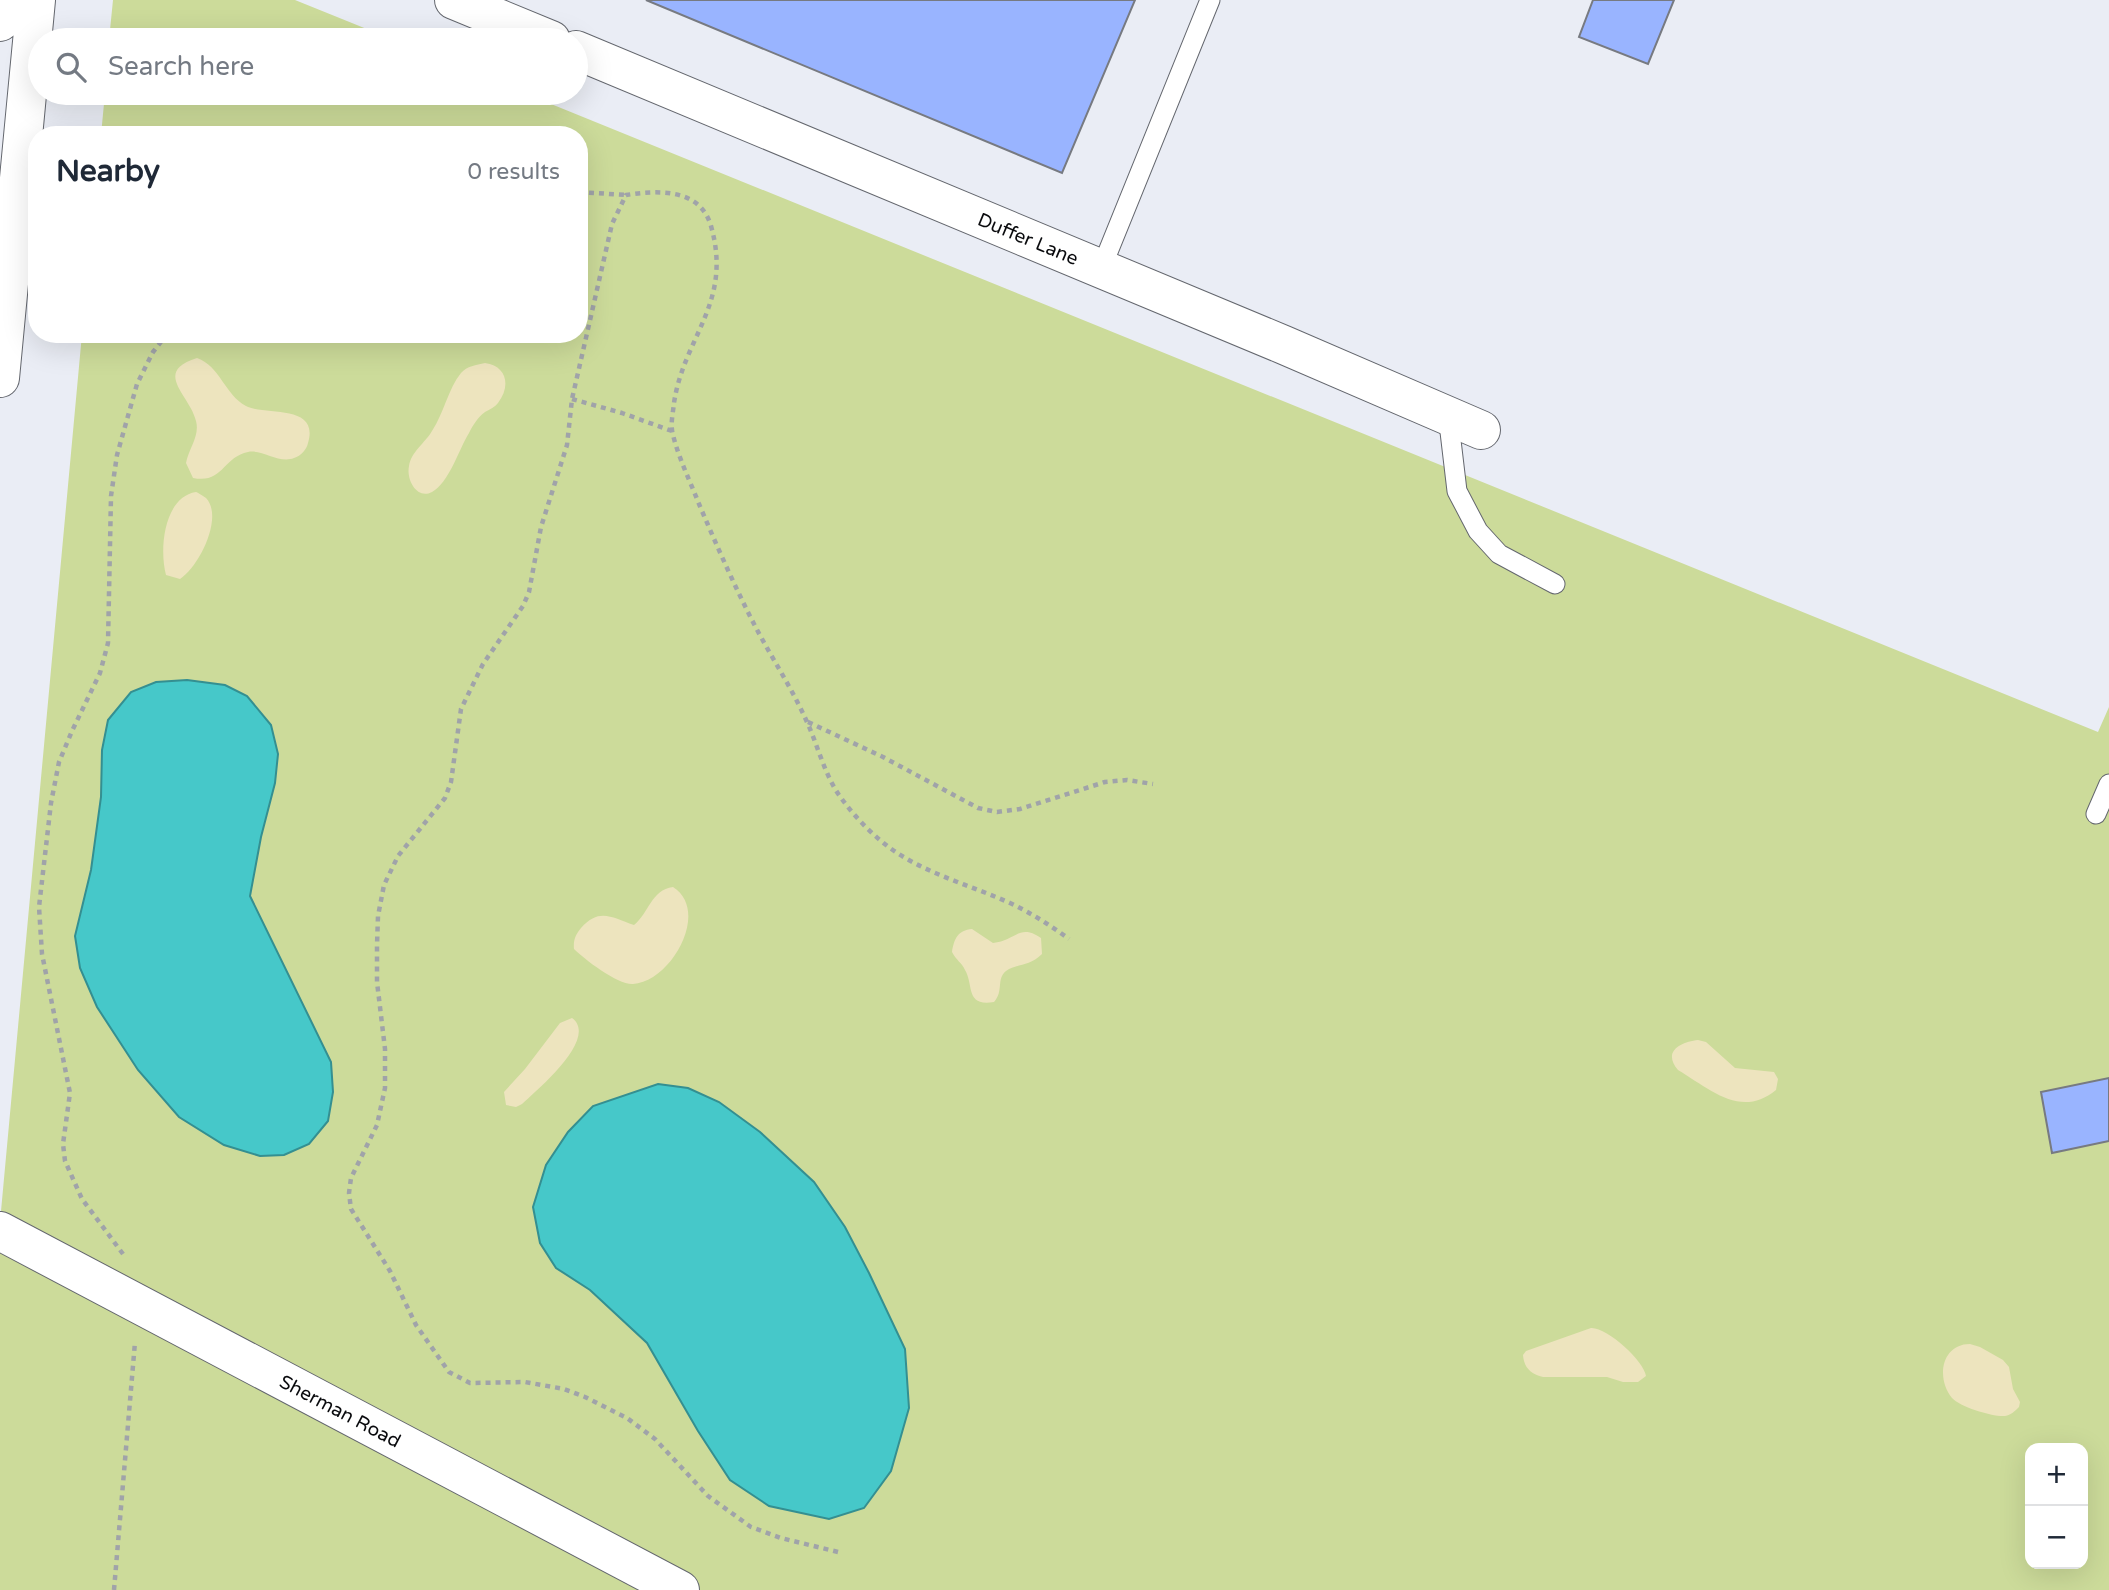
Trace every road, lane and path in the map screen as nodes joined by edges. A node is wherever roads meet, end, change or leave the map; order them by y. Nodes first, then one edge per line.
1 (6, 0) edge
2 (36, 0) edge
3 (454, 0) edge
4 (1210, 0) edge
5 (0, 22) edge
6 (33, 28) edge
7 (522, 28) edge
8 (588, 55) edge
9 (28, 73) edge
10 (588, 193) edge
11 (626, 195) junction
12 (1101, 269) junction
13 (2, 311) edge
14 (588, 329) edge
15 (160, 343) edge
16 (585, 343) edge
17 (0, 378) edge
18 (572, 399) junction
19 (1464, 423) joint
20 (672, 431) junction
21 (1555, 584) dead end
22 (807, 722) junction
23 (1153, 784) dead end
24 (2109, 785) edge
25 (2096, 814) dead end
26 (1069, 939) dead end
27 (0, 1231) edge
28 (123, 1251) dead end
29 (135, 1342) dead end
30 (838, 1552) dead end
31 (114, 1590) edge
32 (680, 1590) edge

1 - 5 street
2 - 6 street
3 - 7 street
4 - 12 lane
8 - 12 street, Duffer Lane
9 - 13 street
10 - 11 path
11 - 14 path
11 - 20 path
12 - 19 street, Duffer Lane
13 - 17 street
15 - 28 path
16 - 18 path
18 - 20 path
18 - 30 path
19 - 21 lane
20 - 22 path
22 - 23 path
22 - 26 path
24 - 25 lane
27 - 32 street, Sherman Road
29 - 31 path

